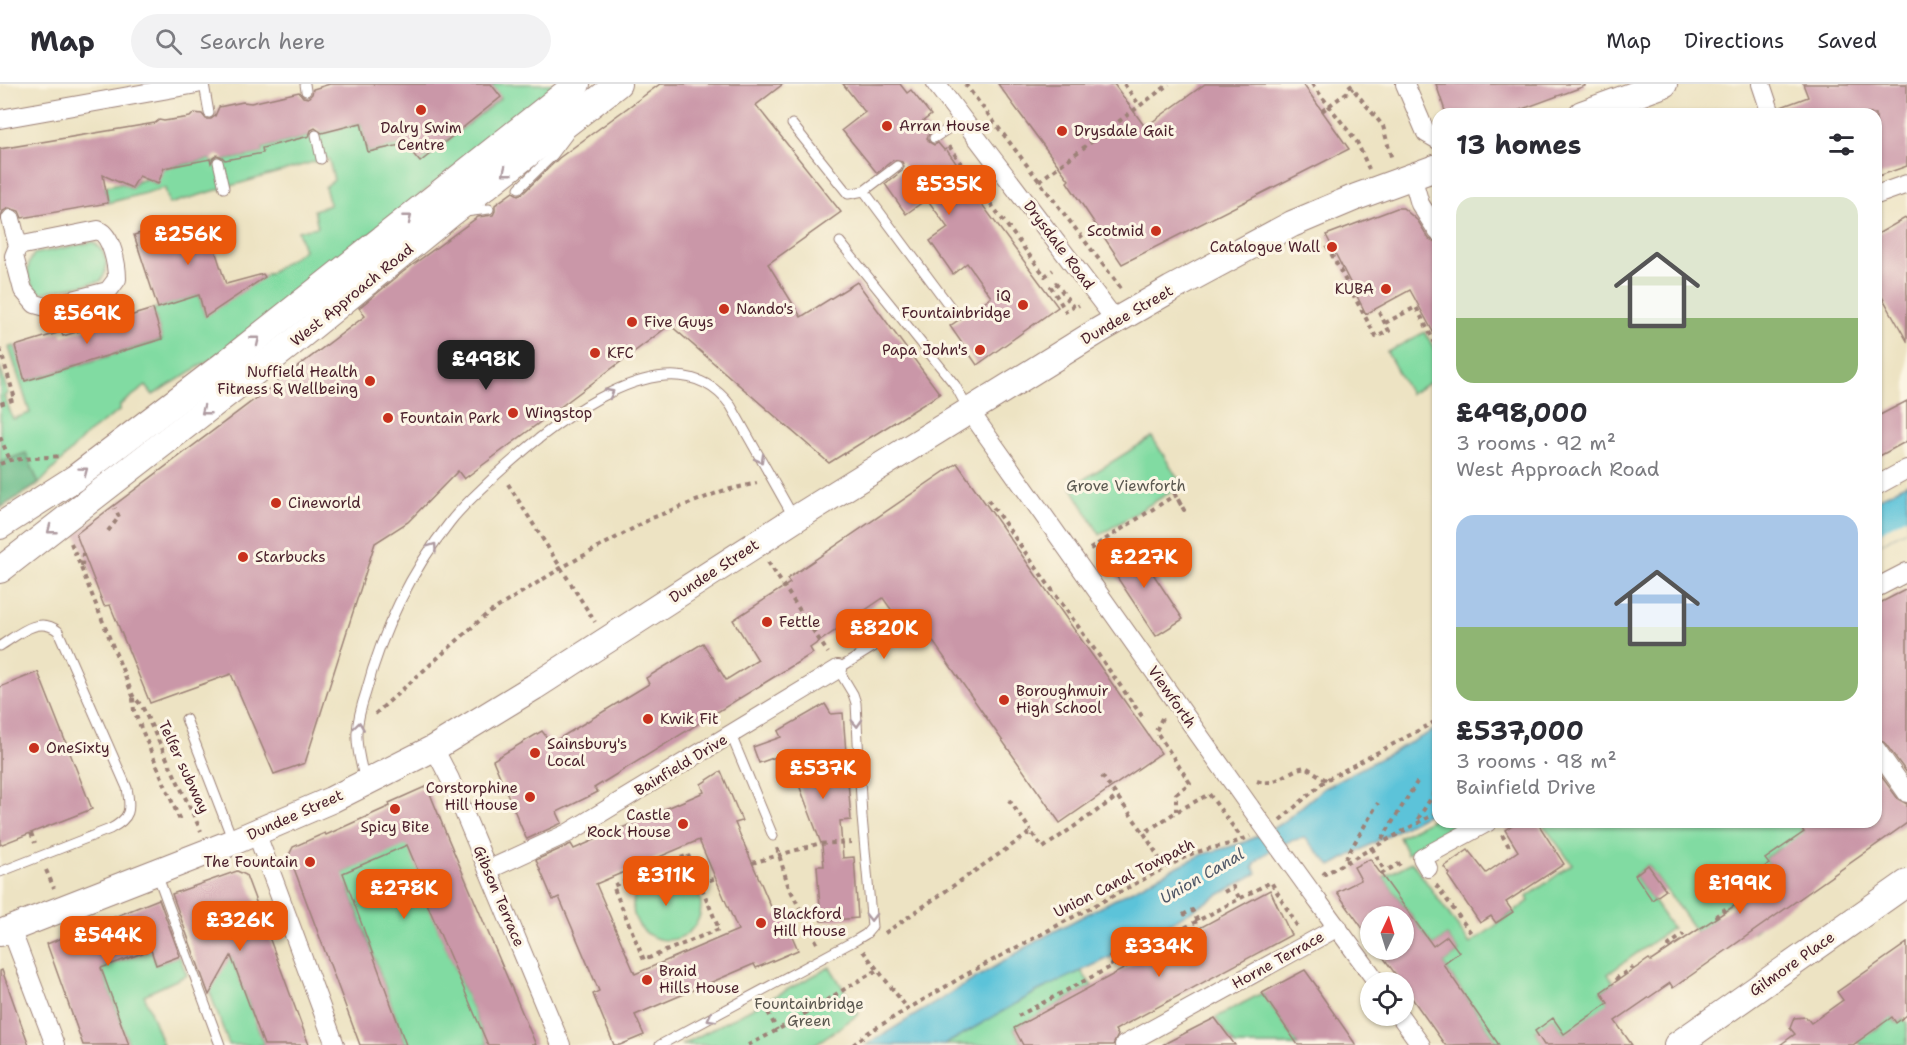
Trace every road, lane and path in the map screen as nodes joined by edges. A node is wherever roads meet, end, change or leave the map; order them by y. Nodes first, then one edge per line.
1 (197, 84) edge
2 (204, 84) edge
3 (577, 84) edge
4 (618, 84) edge
5 (936, 84) edge
6 (965, 84) edge
7 (1124, 84) edge
8 (1169, 84) edge
9 (1312, 84) edge
10 (1349, 84) edge
11 (1404, 84) edge
12 (1664, 84) edge
13 (1761, 84) edge
14 (1353, 88) junction
15 (1140, 106) junction
16 (1329, 106) junction
17 (1598, 108) edge
18 (1769, 108) edge
19 (585, 111) junction
20 (1322, 111) dead end
21 (209, 113) dead end
22 (0, 119) edge
23 (963, 119) junction
24 (792, 124) dead end
25 (316, 135) dead end
26 (1432, 136) edge
27 (934, 138) dead end
28 (957, 141) dead end
29 (321, 159) dead end
30 (218, 162) dead end
31 (897, 166) dead end
32 (978, 169) dead end
33 (1432, 169) edge
34 (969, 175) junction
35 (1039, 181) junction
36 (1396, 182) junction
37 (1907, 184) edge
38 (224, 188) dead end
39 (519, 188) dead end
40 (864, 191) junction
41 (1882, 193) edge
42 (489, 209) dead end
43 (452, 213) junction
44 (11, 219) dead end
45 (1432, 223) edge
46 (840, 242) dead end
47 (18, 246) junction
48 (1327, 246) dead end
49 (1053, 270) dead end
50 (1079, 305) dead end
51 (951, 308) dead end
52 (1377, 308) dead end
53 (1067, 313) dead end
54 (1127, 315) junction
55 (1385, 323) junction
56 (1432, 338) edge
57 (0, 349) edge
58 (0, 404) edge
59 (969, 410) junction
60 (0, 437) edge
61 (67, 453) dead end
62 (10, 460) junction
63 (0, 464) edge
64 (1907, 469) edge
65 (500, 472) junction
66 (772, 480) junction
67 (1168, 482) dead end
68 (1882, 483) edge
69 (988, 500) dead end
70 (119, 517) dead end
71 (795, 519) junction
72 (0, 525) edge
73 (108, 531) dead end
74 (71, 542) dead end
75 (756, 544) junction
76 (84, 552) dead end
77 (1074, 559) junction
78 (82, 567) junction
79 (561, 568) junction
80 (0, 570) edge
81 (1907, 572) edge
82 (1882, 585) edge
83 (894, 634) dead end
84 (607, 640) junction
85 (0, 646) edge
86 (838, 669) junction
87 (133, 696) junction
88 (1172, 698) junction
89 (186, 719) dead end
90 (1144, 719) dead end
91 (1432, 723) edge
92 (357, 731) junction
93 (731, 735) junction
94 (434, 748) junction
95 (1882, 758) edge
96 (1102, 776) dead end
97 (1254, 779) dead end
98 (1326, 780) junction
99 (1417, 782) dead end
100 (366, 783) junction
101 (1907, 793) edge
102 (1116, 797) junction
103 (1432, 797) edge
104 (1009, 800) dead end
105 (1378, 803) dead end
106 (1176, 812) junction
107 (1432, 815) edge
108 (1418, 819) dead end
109 (181, 823) dead end
110 (1275, 823) dead end
111 (1477, 828) edge
112 (1259, 831) dead end
113 (256, 832) junction
114 (1031, 832) junction
115 (1144, 833) junction
116 (773, 836) joint
117 (1382, 838) dead end
118 (1243, 840) junction
119 (857, 841) dead end
120 (222, 846) junction
121 (1372, 848) junction
122 (779, 855) junction
123 (1345, 859) dead end
124 (752, 862) dead end
125 (1318, 865) dead end
126 (1165, 868) junction
127 (1428, 868) joint
128 (488, 870) junction
129 (0, 872) edge
130 (156, 872) junction
131 (1385, 872) dead end
132 (716, 878) dead end
133 (701, 883) junction
134 (1907, 883) edge
135 (1224, 891) dead end
136 (1240, 898) junction
137 (1729, 906) dead end
138 (1183, 915) dead end
139 (1717, 917) dead end
140 (1198, 921) junction
141 (898, 924) dead end
142 (1338, 927) junction
143 (6, 931) edge
144 (1471, 933) dead end
145 (1684, 934) dead end
146 (1142, 939) dead end
147 (856, 940) junction
148 (1159, 942) junction
149 (1308, 943) junction
150 (1670, 947) dead end
151 (821, 950) dead end
152 (1117, 953) dead end
153 (1113, 966) junction
154 (1633, 967) dead end
155 (876, 971) junction
156 (1370, 972) edge
157 (1618, 980) dead end
158 (758, 993) junction
159 (908, 1009) junction
160 (1018, 1016) dead end
161 (1407, 1026) edge
162 (777, 1030) junction
163 (55, 1045) edge
164 (220, 1045) edge
165 (335, 1045) edge
166 (561, 1045) edge
167 (660, 1045) edge
168 (748, 1045) edge
169 (853, 1045) edge
170 (1124, 1045) edge
171 (1421, 1045) edge
172 (1677, 1045) edge

1 - 22 street
2 - 21 lane
72 -> 3 street, West Approach Road
4 - 19 street, West Approach Road
5 - 23 street, Drysdale Road
6 - 35 path
7 - 15 path
8 - 15 path
9 - 16 path
10 - 14 path
11 - 26 street
12 - 17 street
13 - 18 street
14 - 16 path
14 - 36 path
15 - 35 path
16 - 20 path
16 - 36 path
19 - 39 lane
19 -> 43 street, West Approach Road
23 - 27 lane
23 - 54 street, Drysdale Road
24 - 40 lane
25 - 29 lane
28 - 34 path
30 - 38 lane
31 - 40 lane
32 - 34 path
33 - 36 street, Dundee Street
34 - 49 path
35 - 54 path
36 - 45 street
36 - 54 street, Dundee Street
37 - 41 street
40 - 51 lane
42 - 43 lane
43 -> 80 street, West Approach Road
44 - 47 street
46 - 59 lane
47 - 47 street
48 - 55 path
50 - 53 path
52 - 55 path
54 - 59 street, Dundee Street
55 - 56 path
57 - 58 path
59 - 71 street, Dundee Street
59 - 77 street, Viewforth
60 - 62 path
61 - 62 path
62 - 63 path
64 - 68 street
65 -> 66 lane
65 - 79 path
92 -> 65 lane
66 - 71 lane
66 - 79 path
67 - 77 path
69 - 90 path
70 - 73 path
71 - 75 street, Dundee Street
74 - 78 path, Telfer subway
75 - 84 street, Dundee Street
75 - 86 path
76 - 78 path
77 - 88 street, Viewforth
78 - 87 path, Telfer subway
79 - 84 path
79 - 92 path
81 - 82 street
83 - 86 lane
84 - 94 street, Dundee Street
85 - 129 lane
86 - 93 street, Bainfield Drive
86 -> 147 lane
87 - 109 path, Telfer subway
87 - 120 path, Telfer subway
88 - 106 path
88 - 142 street, Viewforth, bridge
89 - 120 lane
91 - 98 path
92 - 100 lane
93 - 116 lane
93 - 128 street, Bainfield Drive
94 - 100 street, Dundee Street
94 - 128 street, Gibson Terrace
95 - 101 street
96 - 102 path
97 - 98 path
98 - 110 path
99 - 117 path
100 - 113 street, Dundee Street
102 - 114 path
102 - 115 path
103 - 108 path
104 - 114 path
105 - 123 path
106 - 115 path
106 - 118 path
107 - 121 path
111 - 127 street
112 - 118 path, Union Canal Towpath
113 - 120 street, Dundee Street
113 - 165 street
114 - 141 path
115 - 126 path
116 - 122 path
118 - 126 path, Union Canal Towpath
119 - 122 path
120 - 130 street, Dundee Street
121 - 125 path
121 - 131 path
122 - 124 path
122 - 151 path
126 - 159 path, Union Canal Towpath
127 - 144 path
128 - 166 street, Gibson Terrace
130 - 143 street, Dundee Street
130 - 164 lane
132 - 133 path
133 - 133 path
134 - 172 street, Gilmore Place
135 - 136 path
136 - 140 path
136 - 149 path
137 - 139 path
138 - 140 path
140 - 148 path
142 - 149 street, Horne Terrace
142 - 156 street, Viewforth
143 - 163 street
145 - 150 path
146 - 148 path
147 - 155 path
147 - 158 lane
148 - 153 path
149 - 170 street, Horne Terrace
152 - 153 path
153 - 160 path
154 - 157 path
155 - 159 path
155 - 162 path
158 - 162 path
158 -> 167 lane
159 - 169 path, Union Canal Towpath
161 - 171 street
162 - 168 path

